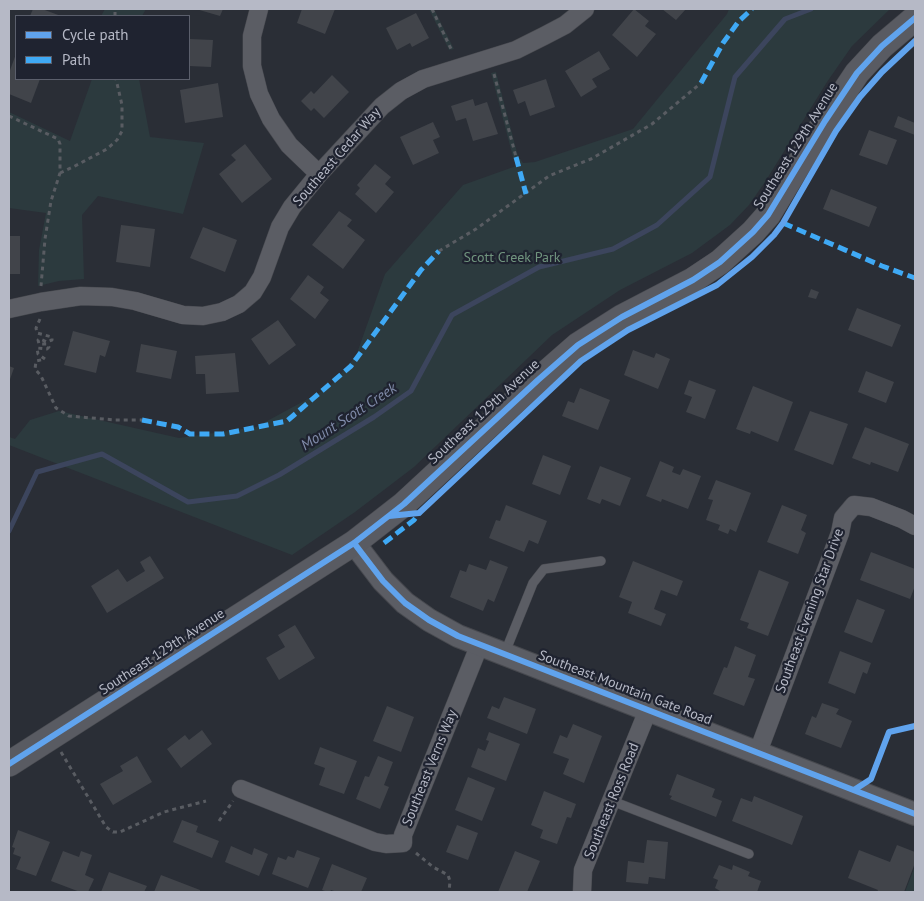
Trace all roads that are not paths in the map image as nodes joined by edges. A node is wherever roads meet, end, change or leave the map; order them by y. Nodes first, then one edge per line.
1 (259, 9) edge
2 (585, 9) edge
3 (915, 18) edge
4 (320, 174) junction
5 (9, 309) edge
6 (915, 526) edge
7 (354, 543) junction
8 (601, 562) dead end
9 (480, 646) junction
10 (504, 655) junction
11 (648, 710) junction
12 (758, 752) junction
13 (9, 764) edge
14 (241, 789) road end
15 (612, 800) junction
16 (915, 814) edge
17 (749, 854) dead end
18 (582, 892) edge

1 - 4 street
2 - 4 street, Southeast Cedar Way
3 - 7 main road, Southeast 129th Avenue
4 - 5 street, Southeast Cedar Way
6 - 12 street, Southeast Evening Star Drive
7 - 9 street, Southeast Mountain Gate Road
7 - 13 main road, Southeast 129th Avenue
8 - 10 lane
9 - 10 street, Southeast Mountain Gate Road
9 - 14 street, Southeast Verns Way
10 - 11 street, Southeast Mountain Gate Road
11 - 12 street, Southeast Mountain Gate Road
11 - 15 street, Southeast Ross Road
12 - 16 street, Southeast Mountain Gate Road
15 - 17 lane
15 - 18 street, Southeast Ross Road

